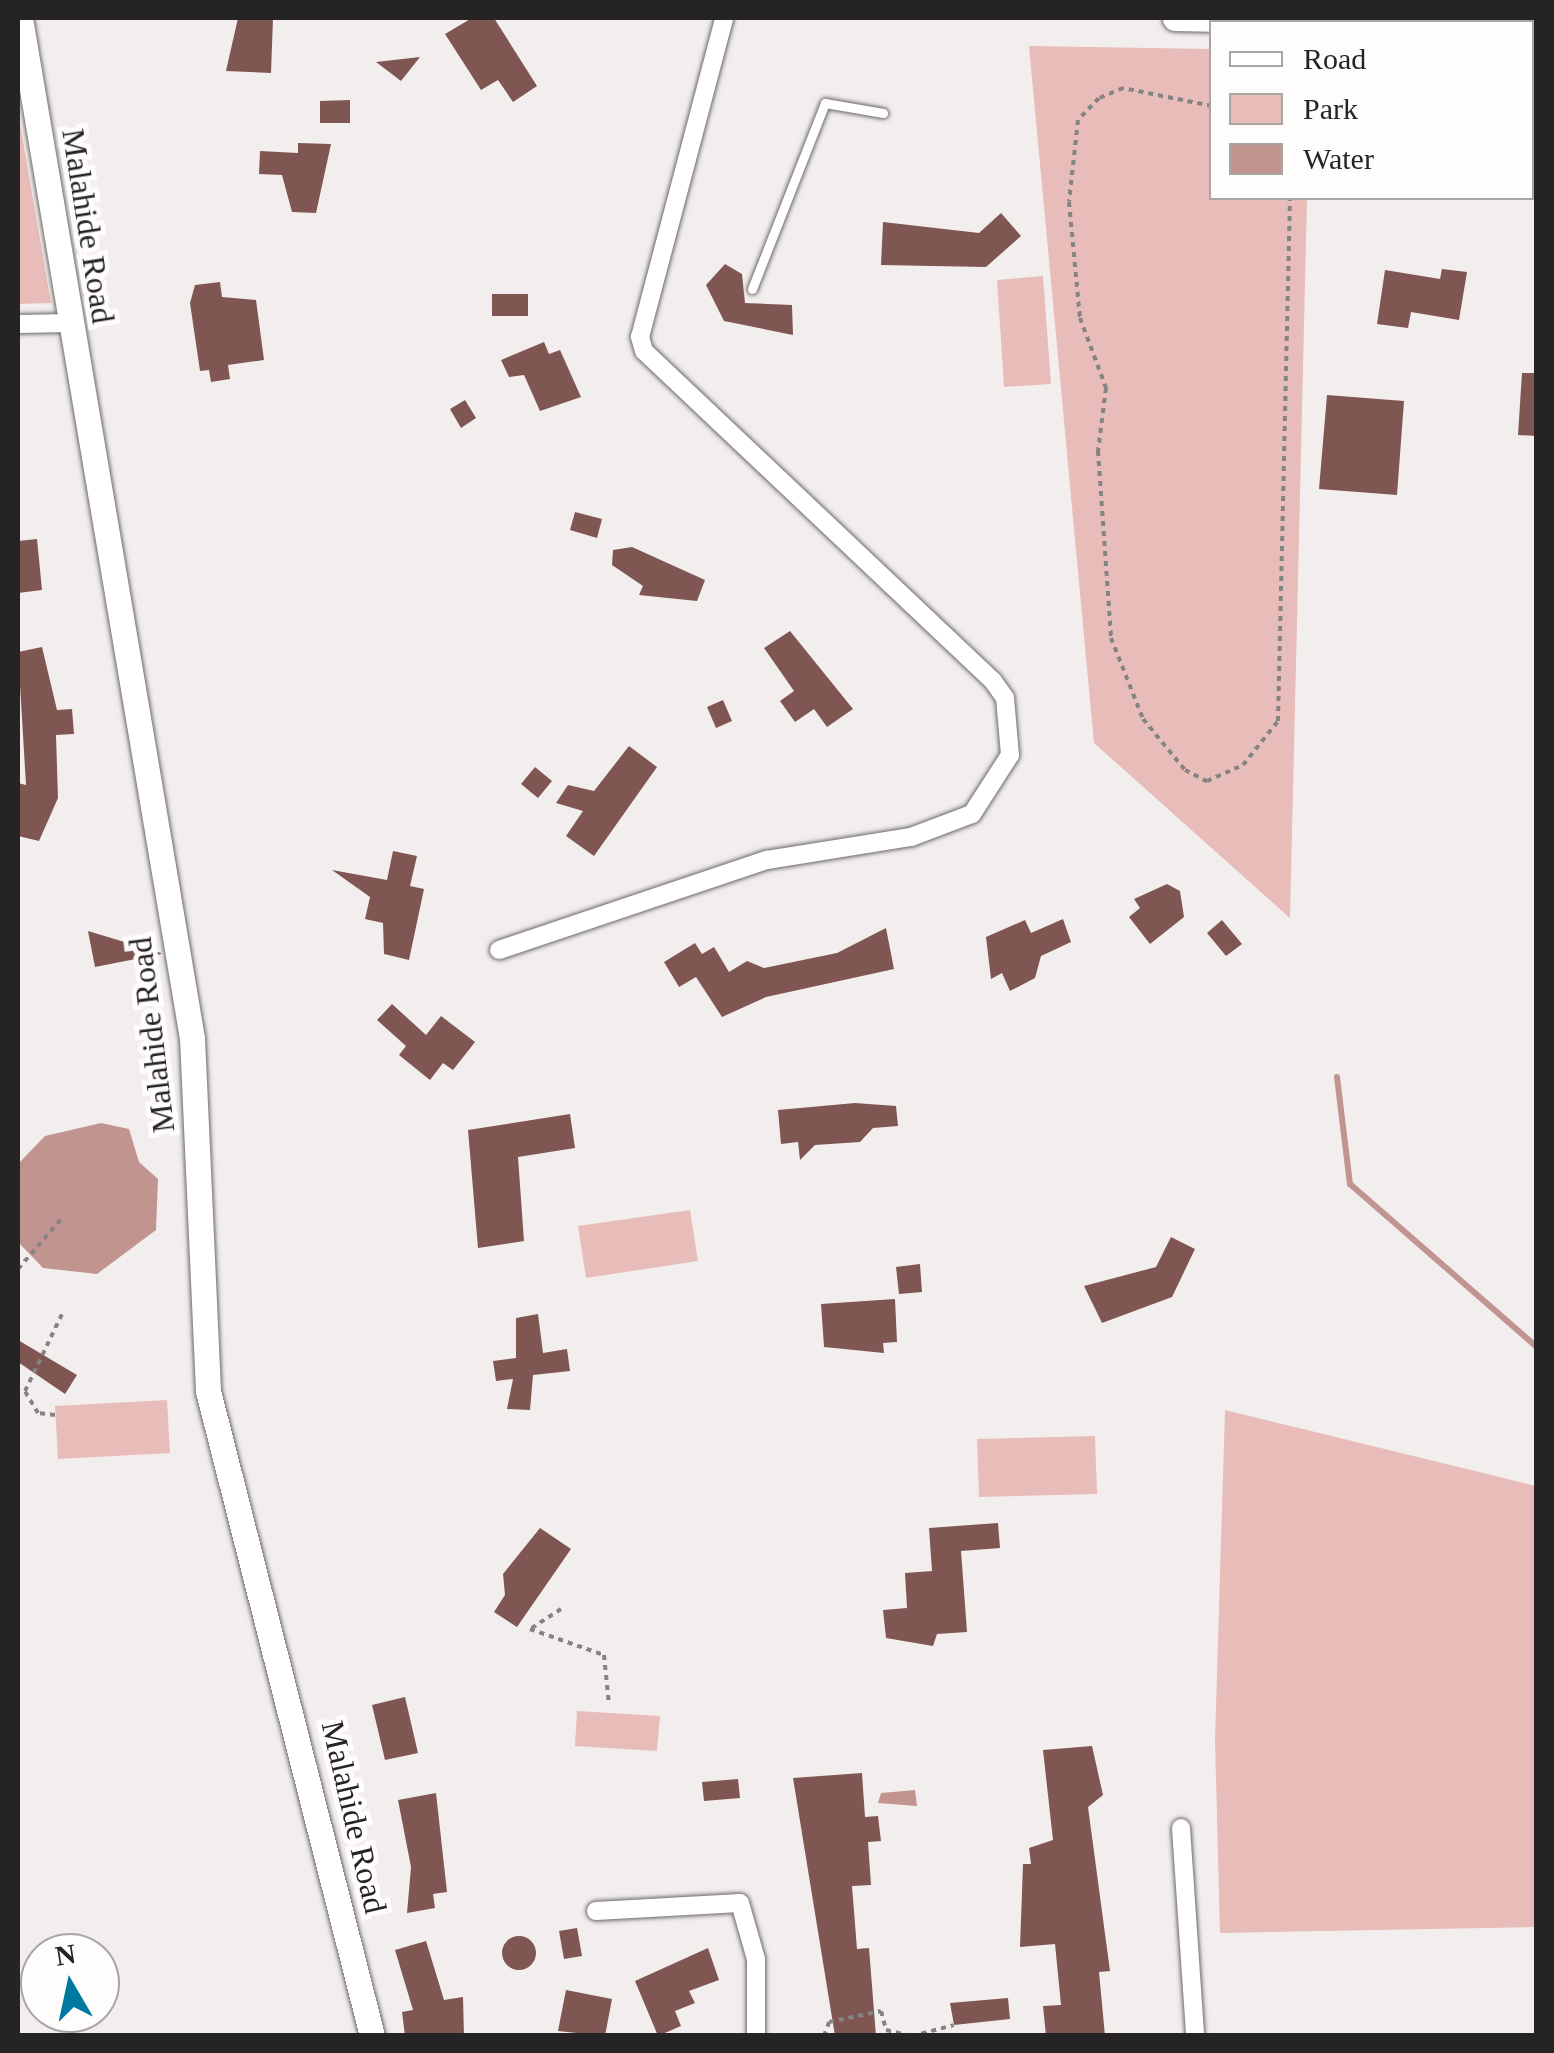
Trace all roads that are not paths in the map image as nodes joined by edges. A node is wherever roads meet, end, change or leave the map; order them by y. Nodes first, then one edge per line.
1 (20, 18) edge
2 (724, 18) edge
3 (1175, 18) edge
4 (1272, 20) edge
5 (883, 113) dead end
6 (752, 289) dead end
7 (72, 322) junction
8 (18, 324) edge
9 (499, 950) dead end
10 (1181, 1828) dead end
11 (596, 1911) dead end
12 (372, 2036) edge
13 (756, 2036) edge
14 (1195, 2036) edge

1 - 7 main road, Malahide Road
2 - 9 street
3 - 4 main road
5 - 6 lane
7 - 8 street
7 - 12 main road, Malahide Road
10 - 14 street
11 - 13 street

